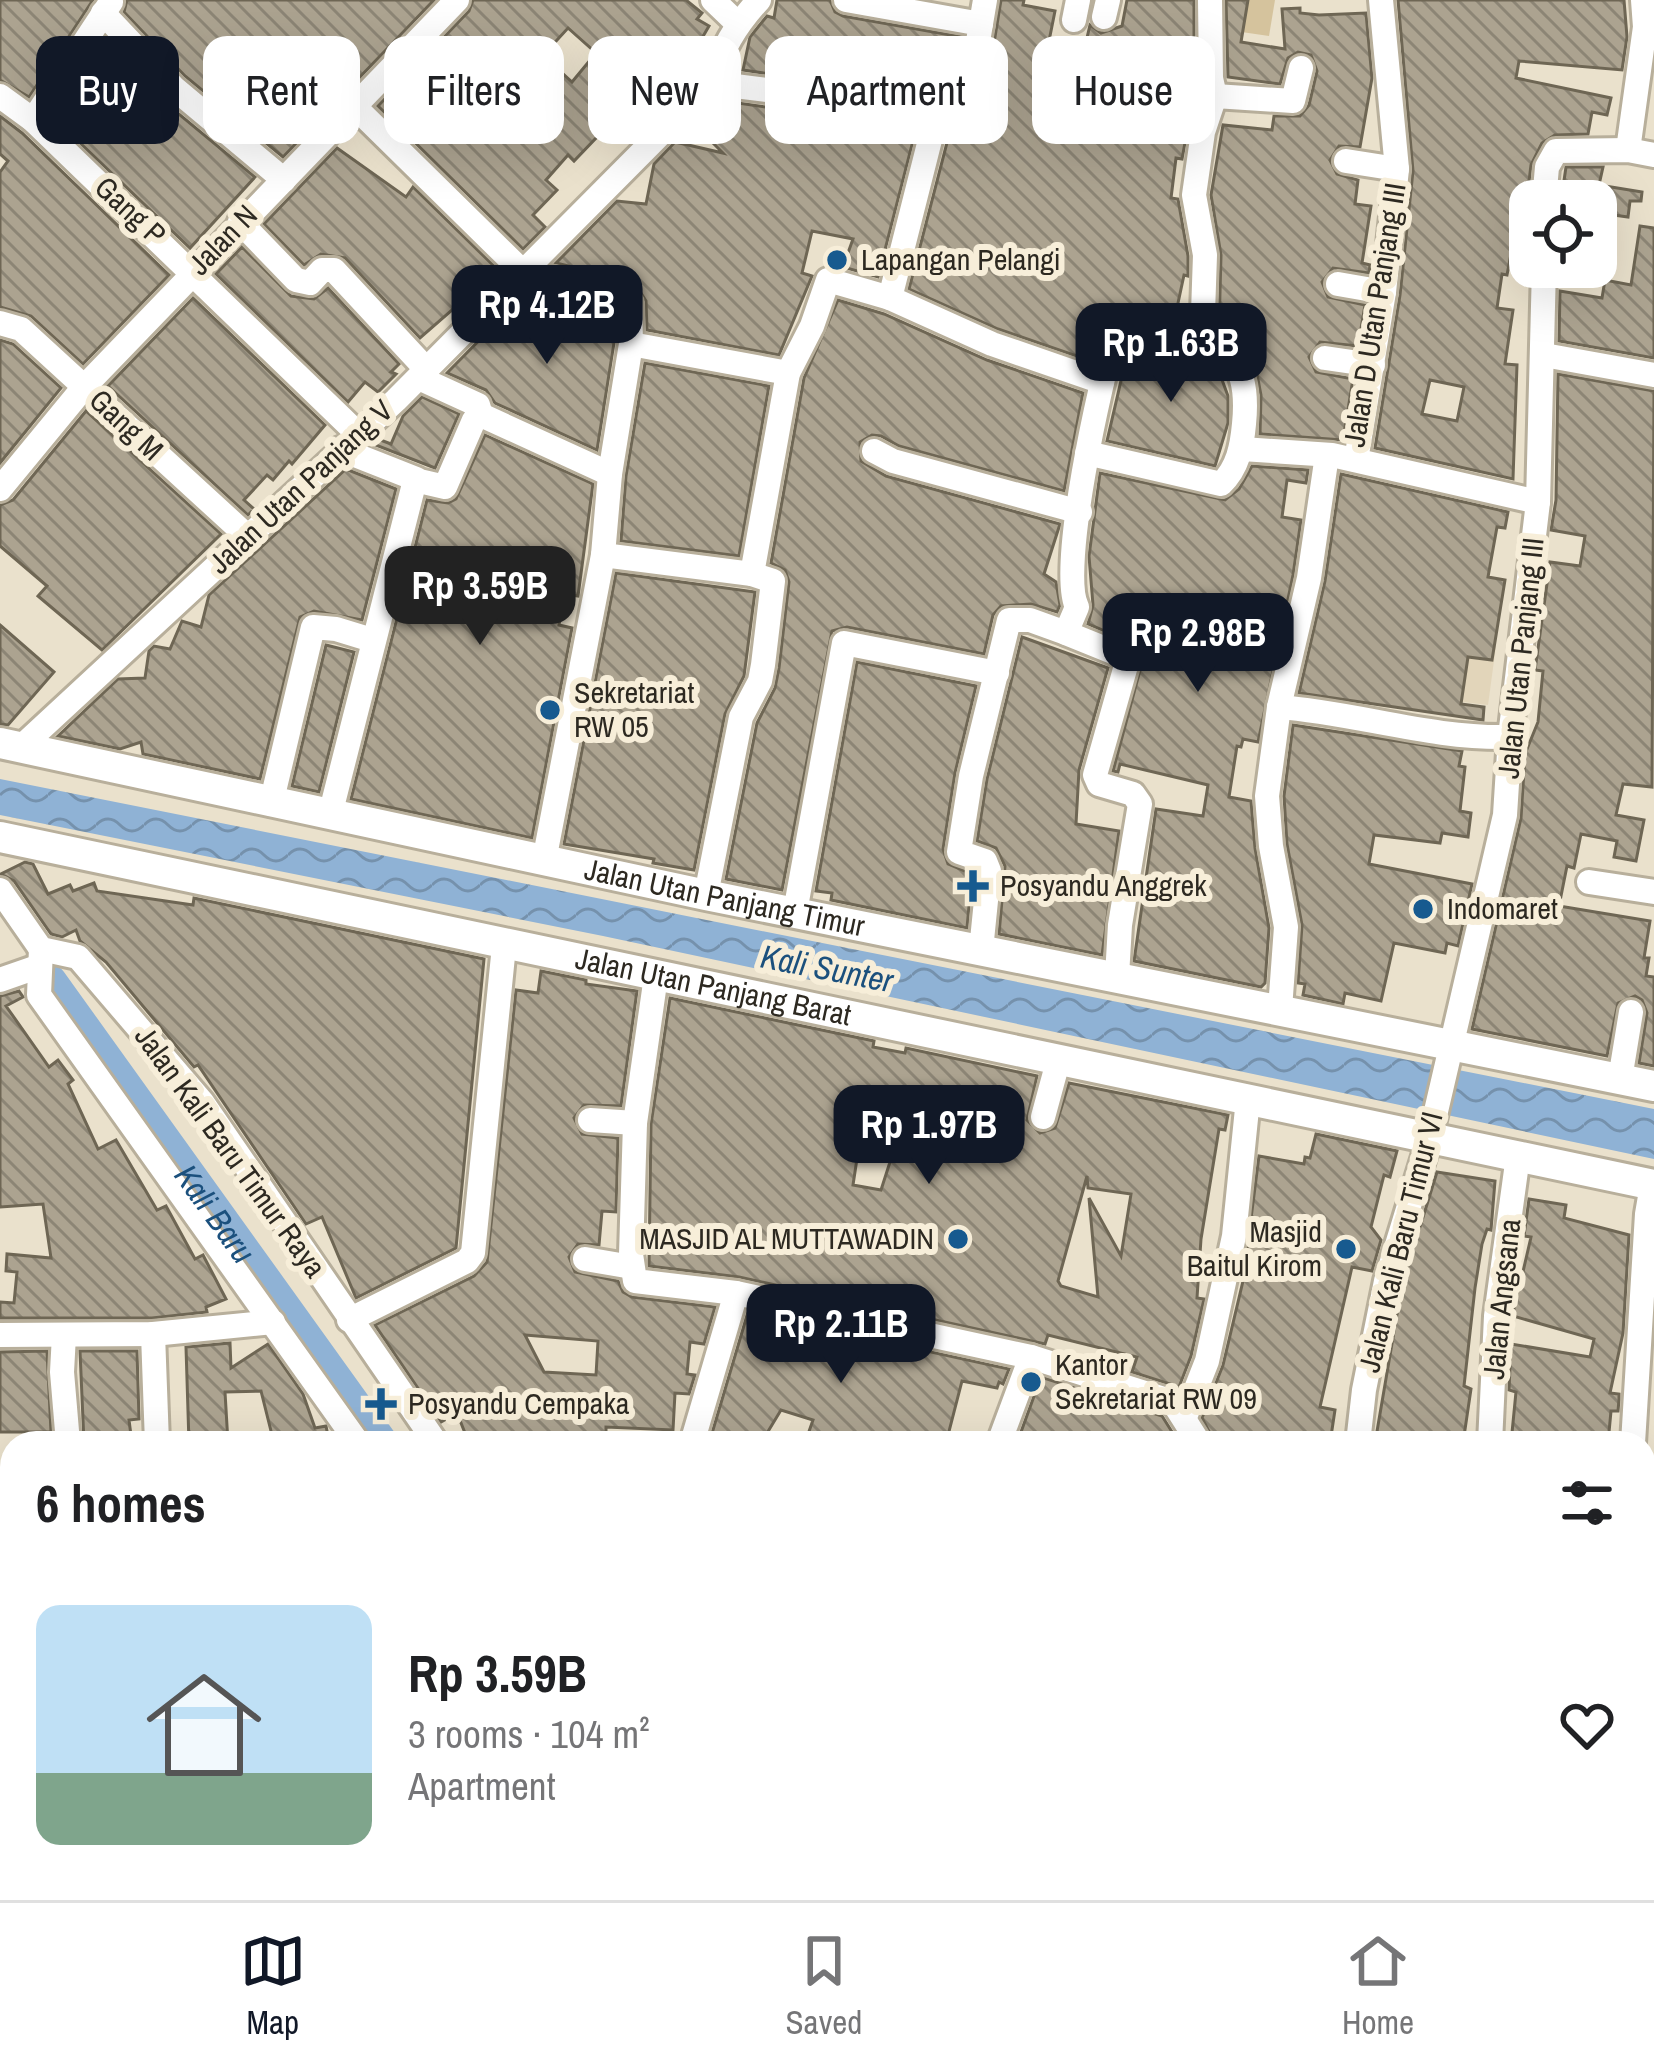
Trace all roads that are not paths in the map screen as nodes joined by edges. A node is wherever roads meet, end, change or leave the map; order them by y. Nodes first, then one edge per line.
1 (457, 0) edge
2 (713, 0) edge
3 (759, 0) edge
4 (846, 0) edge
5 (1210, 0) edge
6 (1381, 0) edge
7 (1642, 0) edge
8 (108, 6) edge
9 (983, 12) edge
10 (737, 23) junction
11 (730, 36) edge
12 (1210, 36) edge
13 (1301, 68) dead end
14 (0, 96) edge
15 (1215, 96) edge
16 (360, 100) edge
17 (360, 112) edge
18 (33, 120) junction
19 (318, 144) edge
20 (651, 144) edge
21 (929, 144) edge
22 (1201, 144) edge
23 (1628, 150) junction
24 (1654, 155) edge
25 (1346, 161) dead end
26 (1397, 169) junction
27 (284, 180) junction
28 (1545, 180) edge
29 (241, 221) junction
30 (193, 271) junction
31 (524, 273) junction
32 (1338, 284) dead end
33 (1544, 288) edge
34 (1384, 292) junction
35 (890, 298) junction
36 (0, 323) edge
37 (1202, 342) junction
38 (631, 344) junction
39 (1544, 355) junction
40 (1324, 358) dead end
41 (1373, 365) junction
42 (788, 373) junction
43 (423, 374) junction
44 (1654, 375) edge
45 (1102, 382) junction
46 (84, 387) junction
47 (481, 415) junction
48 (348, 441) junction
49 (1242, 449) junction
50 (874, 451) dead end
51 (1087, 453) junction
52 (1327, 455) junction
53 (1356, 460) junction
54 (610, 474) junction
55 (416, 479) junction
56 (0, 489) edge
57 (1538, 502) junction
58 (1080, 512) junction
59 (247, 536) junction
60 (603, 555) junction
61 (752, 574) junction
62 (1066, 633) junction
63 (372, 640) junction
64 (997, 673) junction
65 (1279, 707) junction
66 (1510, 737) junction
67 (9, 746) edge
68 (271, 804) junction
69 (330, 815) junction
70 (0, 837) edge
71 (544, 861) junction
72 (1589, 882) dead end
73 (0, 890) edge
74 (1654, 892) edge
75 (706, 895) junction
76 (795, 912) junction
77 (504, 946) junction
78 (981, 950) junction
79 (40, 958) junction
80 (656, 976) junction
81 (1117, 976) junction
82 (0, 980) edge
83 (1280, 1009) junction
84 (1631, 1012) dead end
85 (1448, 1048) junction
86 (1059, 1058) junction
87 (1620, 1079) junction
88 (1654, 1086) edge
89 (1248, 1099) junction
90 (1043, 1118) dead end
91 (590, 1120) dead end
92 (635, 1123) junction
93 (1431, 1131) junction
94 (1518, 1156) junction
95 (1653, 1185) edge
96 (584, 1259) dead end
97 (632, 1267) junction
98 (736, 1293) junction
99 (349, 1320) junction
100 (273, 1322) junction
101 (153, 1334) junction
102 (0, 1335) edge
103 (64, 1336) junction
104 (1031, 1357) junction
105 (1646, 1382) edge
106 (67, 1431) edge
107 (157, 1431) edge
108 (350, 1431) edge
109 (428, 1431) edge
110 (696, 1431) edge
111 (1003, 1431) edge
112 (1190, 1431) edge
113 (1193, 1431) edge
114 (1359, 1431) edge
115 (1491, 1431) edge
116 (1636, 1431) edge

1 - 16 street, Jalan N
2 - 10 street
3 - 10 street, Jalan Utan Panjang V
4 - 9 street
5 - 12 street
6 - 26 street, Jalan D Utan Panjang III
7 - 23 street
8 - 18 street
8 - 27 street
10 - 11 street, Jalan Utan Panjang V
13 - 15 street
14 - 18 street, Gang P
17 - 31 street
18 - 30 street, Gang P
19 - 27 street, Jalan N
20 - 31 street, Jalan Utan Panjang V
21 - 35 street
22 - 37 street
23 - 24 street
23 - 28 street
25 - 26 street
26 - 34 street, Jalan D Utan Panjang III
27 - 29 street, Jalan N
29 - 30 street, Jalan N
29 - 43 street
30 - 46 street, Jalan N
30 - 48 street, Gang P
31 - 38 street
31 - 43 street, Jalan Utan Panjang V
32 - 34 street
33 - 39 street, Jalan Utan Panjang III
34 - 41 street, Jalan D Utan Panjang III
35 - 42 street
35 - 45 street
36 - 46 street, Gang M
37 - 45 street
37 - 49 street
38 - 42 street
38 - 54 street
39 - 44 street
39 - 57 street, Jalan Utan Panjang III
40 - 41 street
41 - 53 street, Jalan D Utan Panjang III
42 - 61 street
43 - 47 street
43 - 48 street, Jalan Utan Panjang V
45 - 51 street
46 - 56 street, Jalan N
46 - 59 street, Gang M
47 - 54 street
47 - 55 street
48 - 55 street
48 - 59 street, Jalan Utan Panjang V
49 - 51 street
49 - 52 street, Jalan D Utan Panjang III
50 - 58 street
51 - 58 street
52 - 53 street, Jalan D Utan Panjang III
52 - 65 street
53 - 57 street
54 - 60 street
55 - 63 street
57 - 66 street, Jalan Utan Panjang III
58 - 62 street
59 - 67 street, Jalan Utan Panjang V
60 - 61 street
60 - 71 street
61 - 75 street
62 - 64 street
62 - 81 street
63 - 68 street
63 - 69 street
64 - 76 street
64 - 78 street
65 - 66 street
65 - 83 street
66 - 85 street, Jalan Utan Panjang III
67 - 68 main road, Jalan Utan Panjang Timur
68 - 69 main road, Jalan Utan Panjang Timur
69 - 71 main road, Jalan Utan Panjang Timur
70 - 77 main road, Jalan Utan Panjang Barat
71 - 75 main road, Jalan Utan Panjang Timur
72 - 74 street
73 - 79 street
75 - 76 main road, Jalan Utan Panjang Timur
76 - 78 main road, Jalan Utan Panjang Timur
77 - 80 main road, Jalan Utan Panjang Barat
77 - 99 street
78 - 81 main road, Jalan Utan Panjang Timur
79 - 82 street
79 - 99 street, Jalan Kali Baru Timur Raya
79 - 100 street
80 - 86 main road, Jalan Utan Panjang Barat
80 - 92 street
81 - 83 main road, Jalan Utan Panjang Timur
83 - 85 main road, Jalan Utan Panjang Timur
84 - 87 street
85 - 87 main road, Jalan Utan Panjang Timur
85 - 93 street, Jalan Kali Baru Timur VI
86 - 89 main road, Jalan Utan Panjang Barat
86 - 90 street
87 - 88 main road, Jalan Utan Panjang Timur
89 - 93 main road, Jalan Utan Panjang Barat
89 - 113 street
91 - 92 street
92 - 97 street
93 - 94 main road, Jalan Utan Panjang Barat
93 - 114 street, Jalan Kali Baru Timur VI
94 - 95 main road, Jalan Utan Panjang Barat
94 - 115 street, Jalan Angsana
95 - 105 street
96 - 97 street
97 - 98 street
98 - 104 street
98 - 110 street
99 - 109 street, Jalan Kali Baru Timur Raya
100 - 101 street
100 - 108 street
101 - 103 street
101 - 107 street
102 - 103 street
103 - 106 street
104 - 111 street
104 - 112 street
105 - 116 street

